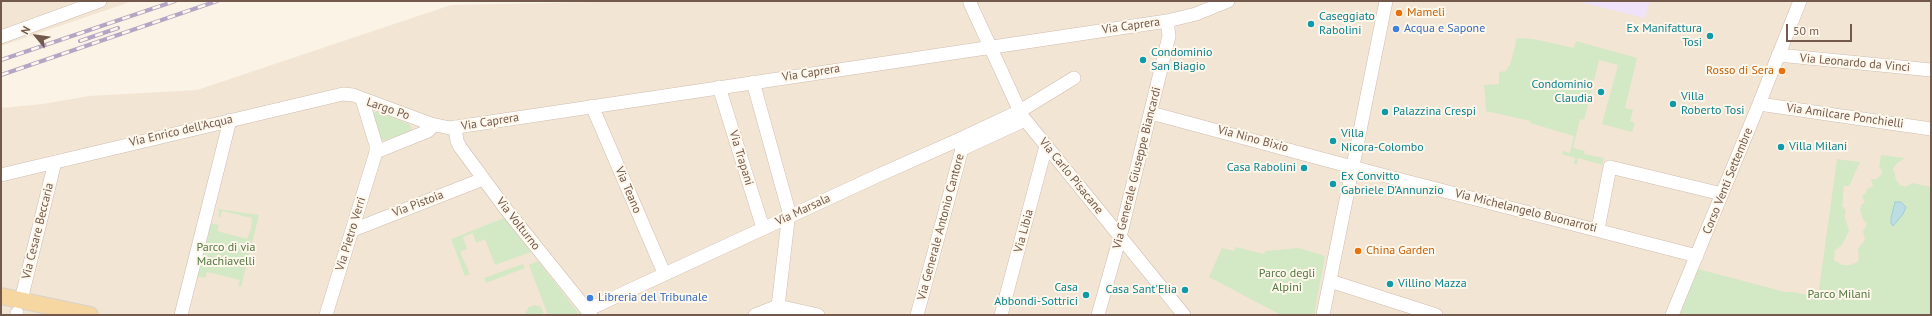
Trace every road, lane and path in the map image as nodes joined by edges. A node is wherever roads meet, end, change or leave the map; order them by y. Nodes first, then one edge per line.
1 (100, 1) edge
2 (1228, 1) edge
3 (1386, 1) edge
4 (1800, 1) edge
5 (970, 3) dead end
6 (1167, 21) junction
7 (1, 37) edge
8 (990, 46) junction
9 (1778, 56) junction
10 (1931, 70) edge
11 (1074, 78) dead end
12 (753, 82) junction
13 (719, 87) junction
14 (362, 99) junction
15 (1759, 104) junction
16 (592, 106) junction
17 (1151, 113) junction
18 (1022, 116) junction
19 (230, 120) junction
20 (434, 126) junction
21 (455, 127) junction
22 (1931, 129) edge
23 (960, 145) junction
24 (1046, 146) junction
25 (376, 152) junction
26 (55, 162) junction
27 (1354, 167) junction
28 (1, 175) edge
29 (483, 178) junction
30 (1722, 194) junction
31 (789, 216) junction
32 (763, 228) junction
33 (1598, 229) junction
34 (353, 230) junction
35 (1120, 237) junction
36 (1697, 256) junction
37 (664, 273) junction
38 (1330, 281) junction
39 (1, 296) edge
40 (18, 309) edge
41 (777, 310) edge
42 (589, 312) edge
43 (90, 315) edge
44 (181, 315) edge
45 (326, 315) edge
46 (755, 315) edge
47 (818, 315) edge
48 (917, 315) edge
49 (1001, 315) edge
50 (1098, 315) edge
51 (1184, 315) edge
52 (1324, 315) edge
53 (1436, 315) edge
54 (1672, 315) edge

1 - 7 street
2 - 6 street, Via Caprera
3 - 27 street
4 - 9 street, Corso Venti Settembre
5 - 8 street, Via Carlo Pisacane
6 - 8 street, Via Caprera
6 - 17 street, Via Generale Giuseppe Biancardi
8 - 12 street, Via Caprera
8 - 18 street, Via Carlo Pisacane
9 - 10 street, Via Leonardo da Vinci
9 - 15 street, Corso Venti Settembre
11 - 18 street
12 - 13 street, Via Caprera
12 - 31 street
13 - 16 street, Via Caprera
13 - 32 street, Via Trapani
14 - 19 street, Via Enrico dell'Acqua
14 - 20 street, Largo Po
14 - 25 street, Largo Po
15 - 22 street, Via Amilcare Ponchielli
15 - 30 street, Corso Venti Settembre
16 - 21 street, Via Caprera
16 - 37 street, Via Teano
17 - 27 street, Via Nino Bixio
17 - 35 street, Via Generale Giuseppe Biancardi
18 - 23 street, Via Marsala
18 - 24 street, Via Carlo Pisacane
19 - 26 street, Via Enrico dell'Acqua
19 - 44 street
20 - 21 street, Largo Po
20 - 25 street, Largo Po
21 - 29 street, Via Volturno
23 - 31 street, Via Marsala
23 - 48 street, Via Generale Antonio Cantore
24 - 35 street, Via Carlo Pisacane
24 - 49 street, Via Libia
25 - 34 street, Via Pietro Verri
26 - 28 street, Via Enrico dell'Acqua
26 - 40 street, Via Cesare Beccaria
27 - 33 street, Via Michelangelo Buonarroti
27 - 38 street
29 - 34 street, Via Pistoia
29 - 42 street, Via Volturno
30 - 33 street
30 - 36 street, Corso Venti Settembre
31 - 32 street, Via Marsala
31 - 41 street
32 - 37 street, Via Marsala
33 - 36 street, Via Michelangelo Buonarroti
34 - 45 street, Via Pietro Verri
35 - 50 street, Via Generale Giuseppe Biancardi
35 - 51 street, Via Carlo Pisacane
36 - 54 street, Corso Venti Settembre
37 - 42 street, Via Marsala
38 - 52 street
38 - 53 street
39 - 40 main road
40 - 43 main road
41 - 46 street
41 - 47 street

